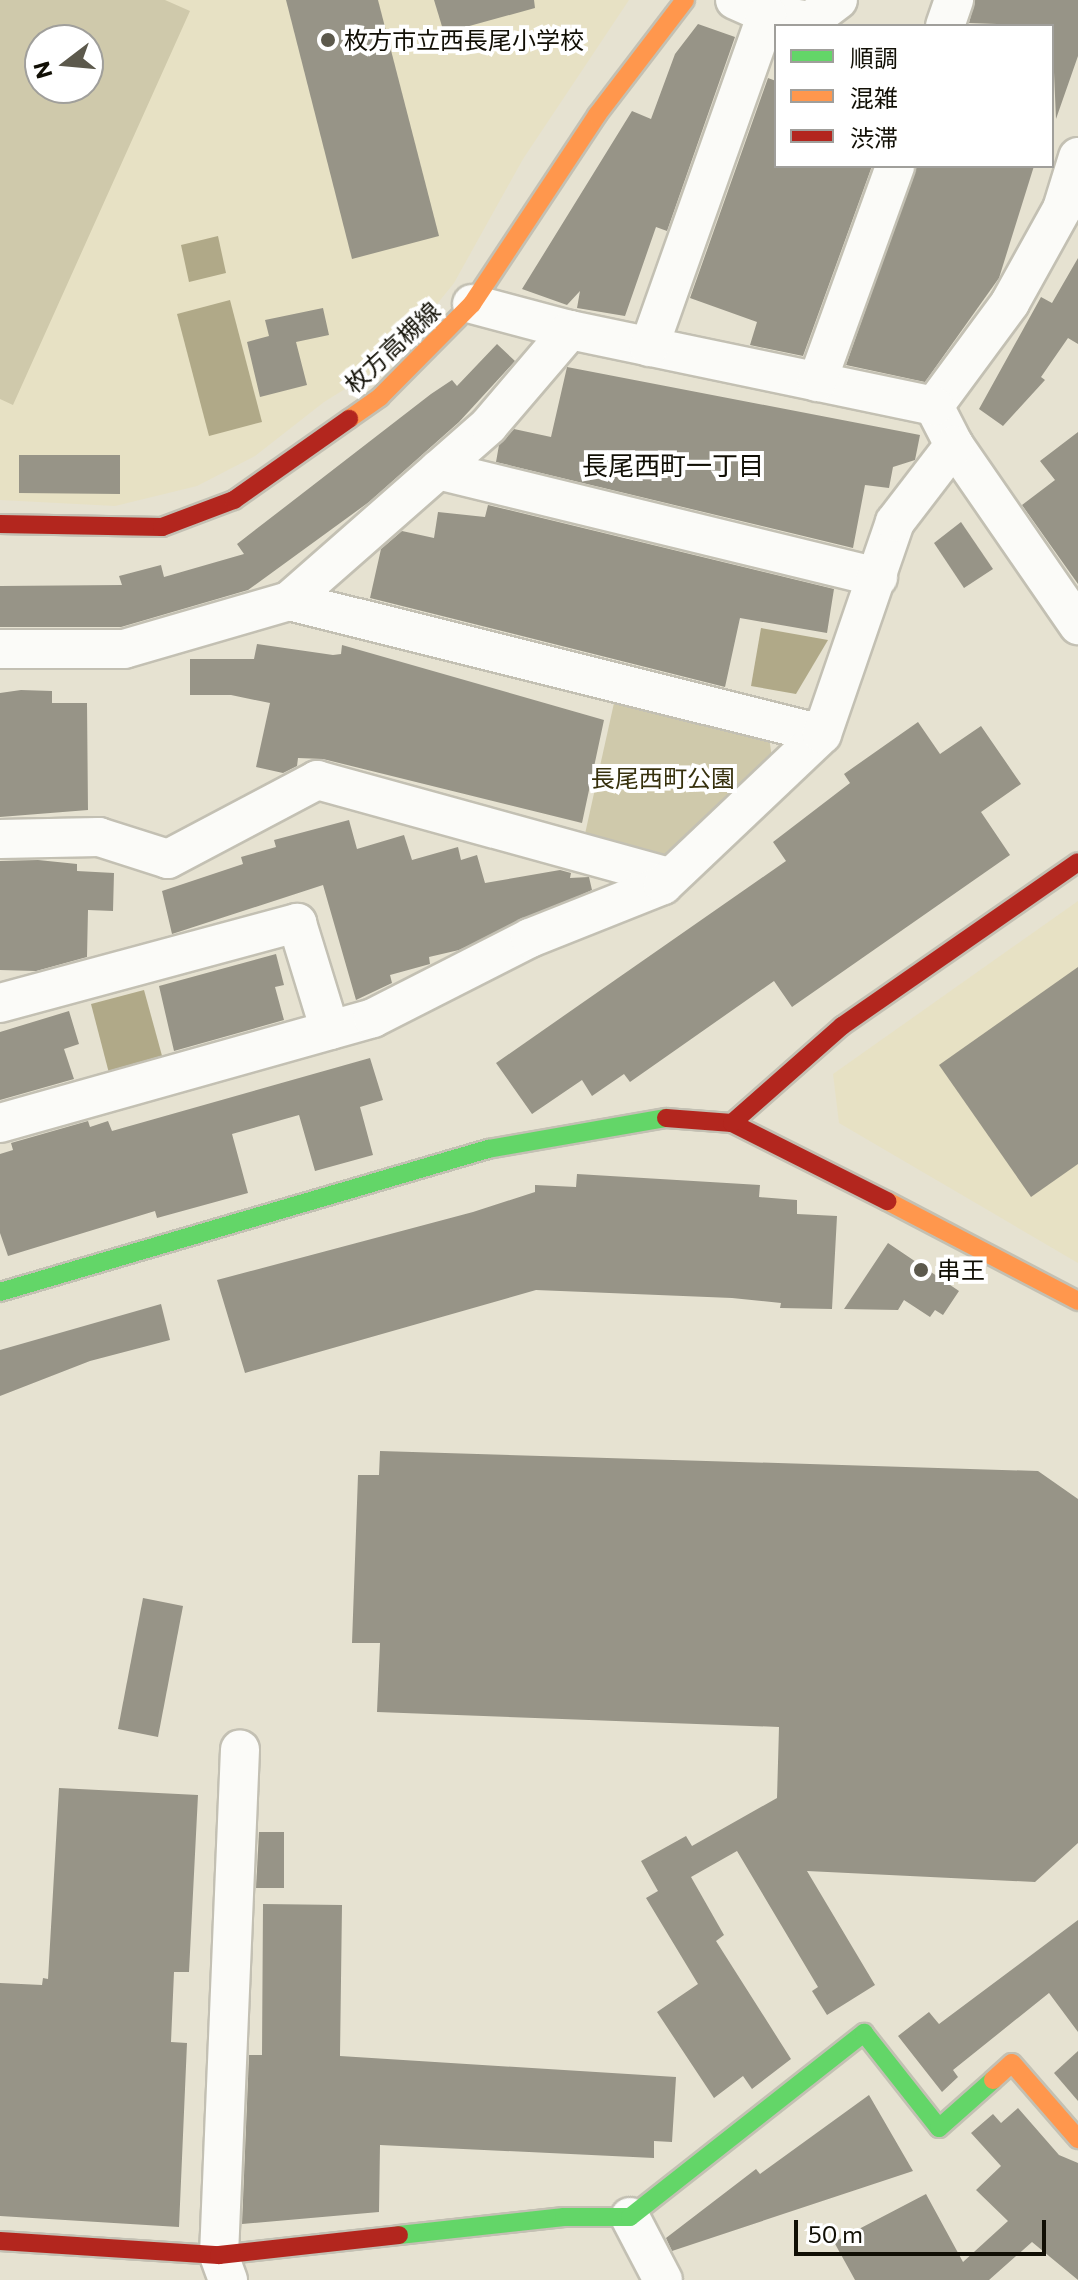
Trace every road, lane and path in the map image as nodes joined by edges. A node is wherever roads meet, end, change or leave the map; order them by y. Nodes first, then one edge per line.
1 (685, 0) edge
2 (838, 0) edge
3 (954, 0) edge
4 (751, 7) edge
5 (946, 24) edge
6 (1078, 157) edge
7 (894, 168) edge
8 (472, 304) junction
9 (570, 330) junction
10 (649, 347) junction
11 (817, 382) junction
12 (934, 406) junction
13 (954, 445) junction
14 (438, 470) junction
15 (0, 524) edge
16 (878, 577) junction
17 (289, 601) junction
18 (1078, 625) edge
19 (0, 649) edge
20 (822, 734) junction
21 (0, 839) edge
22 (1078, 862) edge
23 (670, 877) junction
24 (0, 1003) edge
25 (330, 1030) junction
26 (0, 1123) edge
27 (732, 1123) junction
28 (0, 1292) edge
29 (1078, 1301) edge
30 (240, 1749) dead end
31 (1078, 2139) edge
32 (630, 2217) junction
33 (0, 2241) edge
34 (223, 2267) edge
35 (663, 2280) edge

1 - 8 street, 枚方高槻線
2 - 4 street
3 - 5 street
4 - 10 street
6 - 12 street
7 - 11 street
8 - 9 street
8 - 15 street, 枚方高槻線
9 - 10 street
9 - 14 street
10 - 11 street
11 - 12 street
12 - 13 street
13 - 16 street
13 - 18 street
14 - 16 street
14 - 17 street
16 - 20 street
17 - 19 street
17 - 20 street
20 - 23 street
21 - 23 street
22 - 27 street
23 - 25 street
24 - 25 street
25 - 26 street
27 - 28 street
27 - 29 street
30 - 34 street
31 - 32 street
32 - 34 street
32 - 35 street
33 - 34 street

